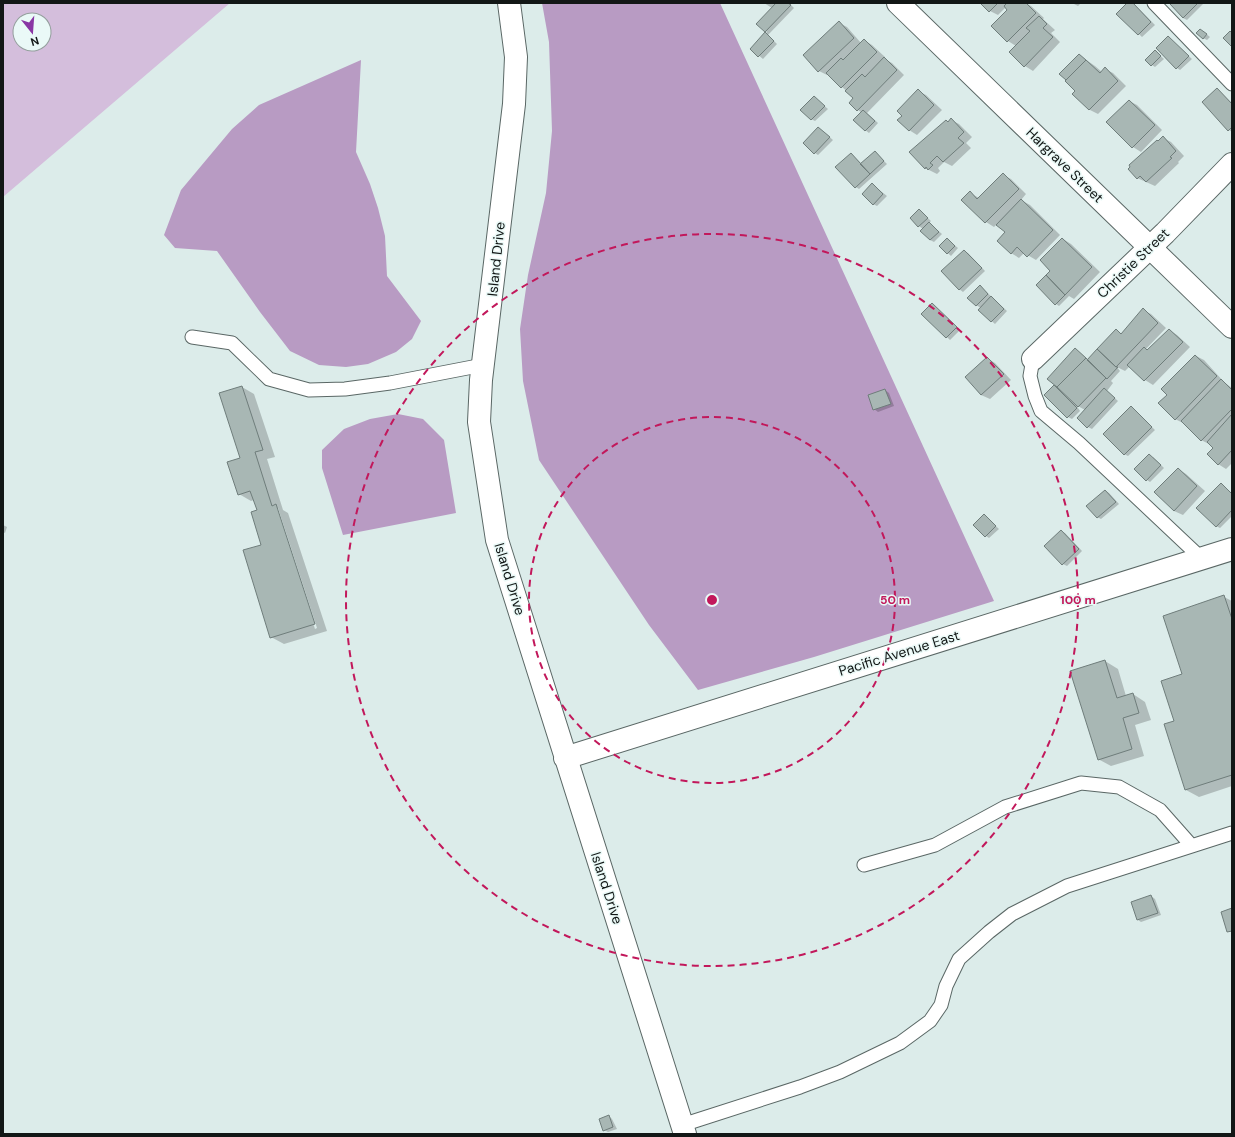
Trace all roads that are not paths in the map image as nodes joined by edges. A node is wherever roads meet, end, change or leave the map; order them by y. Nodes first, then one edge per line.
1 (510, 3) edge
2 (898, 3) edge
3 (1154, 3) edge
4 (1232, 84) edge
5 (1232, 164) edge
6 (1150, 247) junction
7 (1232, 328) edge
8 (192, 337) dead end
9 (1032, 359) joint
10 (483, 365) junction
11 (1232, 549) edge
12 (1201, 558) junction
13 (565, 758) junction
14 (1232, 833) edge
15 (1191, 845) junction
16 (864, 865) dead end
17 (683, 1130) edge

1 - 10 street, Island Drive
2 - 6 street, Hargrave Street
3 - 4 lane
5 - 6 street, Christie Street
6 - 7 street, Hargrave Street
6 - 9 street, Christie Street
8 - 10 lane
9 - 12 lane
10 - 13 street, Island Drive
11 - 12 street, Pacific Avenue East
12 - 13 street, Pacific Avenue East
13 - 17 street, Island Drive
14 - 15 lane
15 - 16 lane
15 - 17 lane

